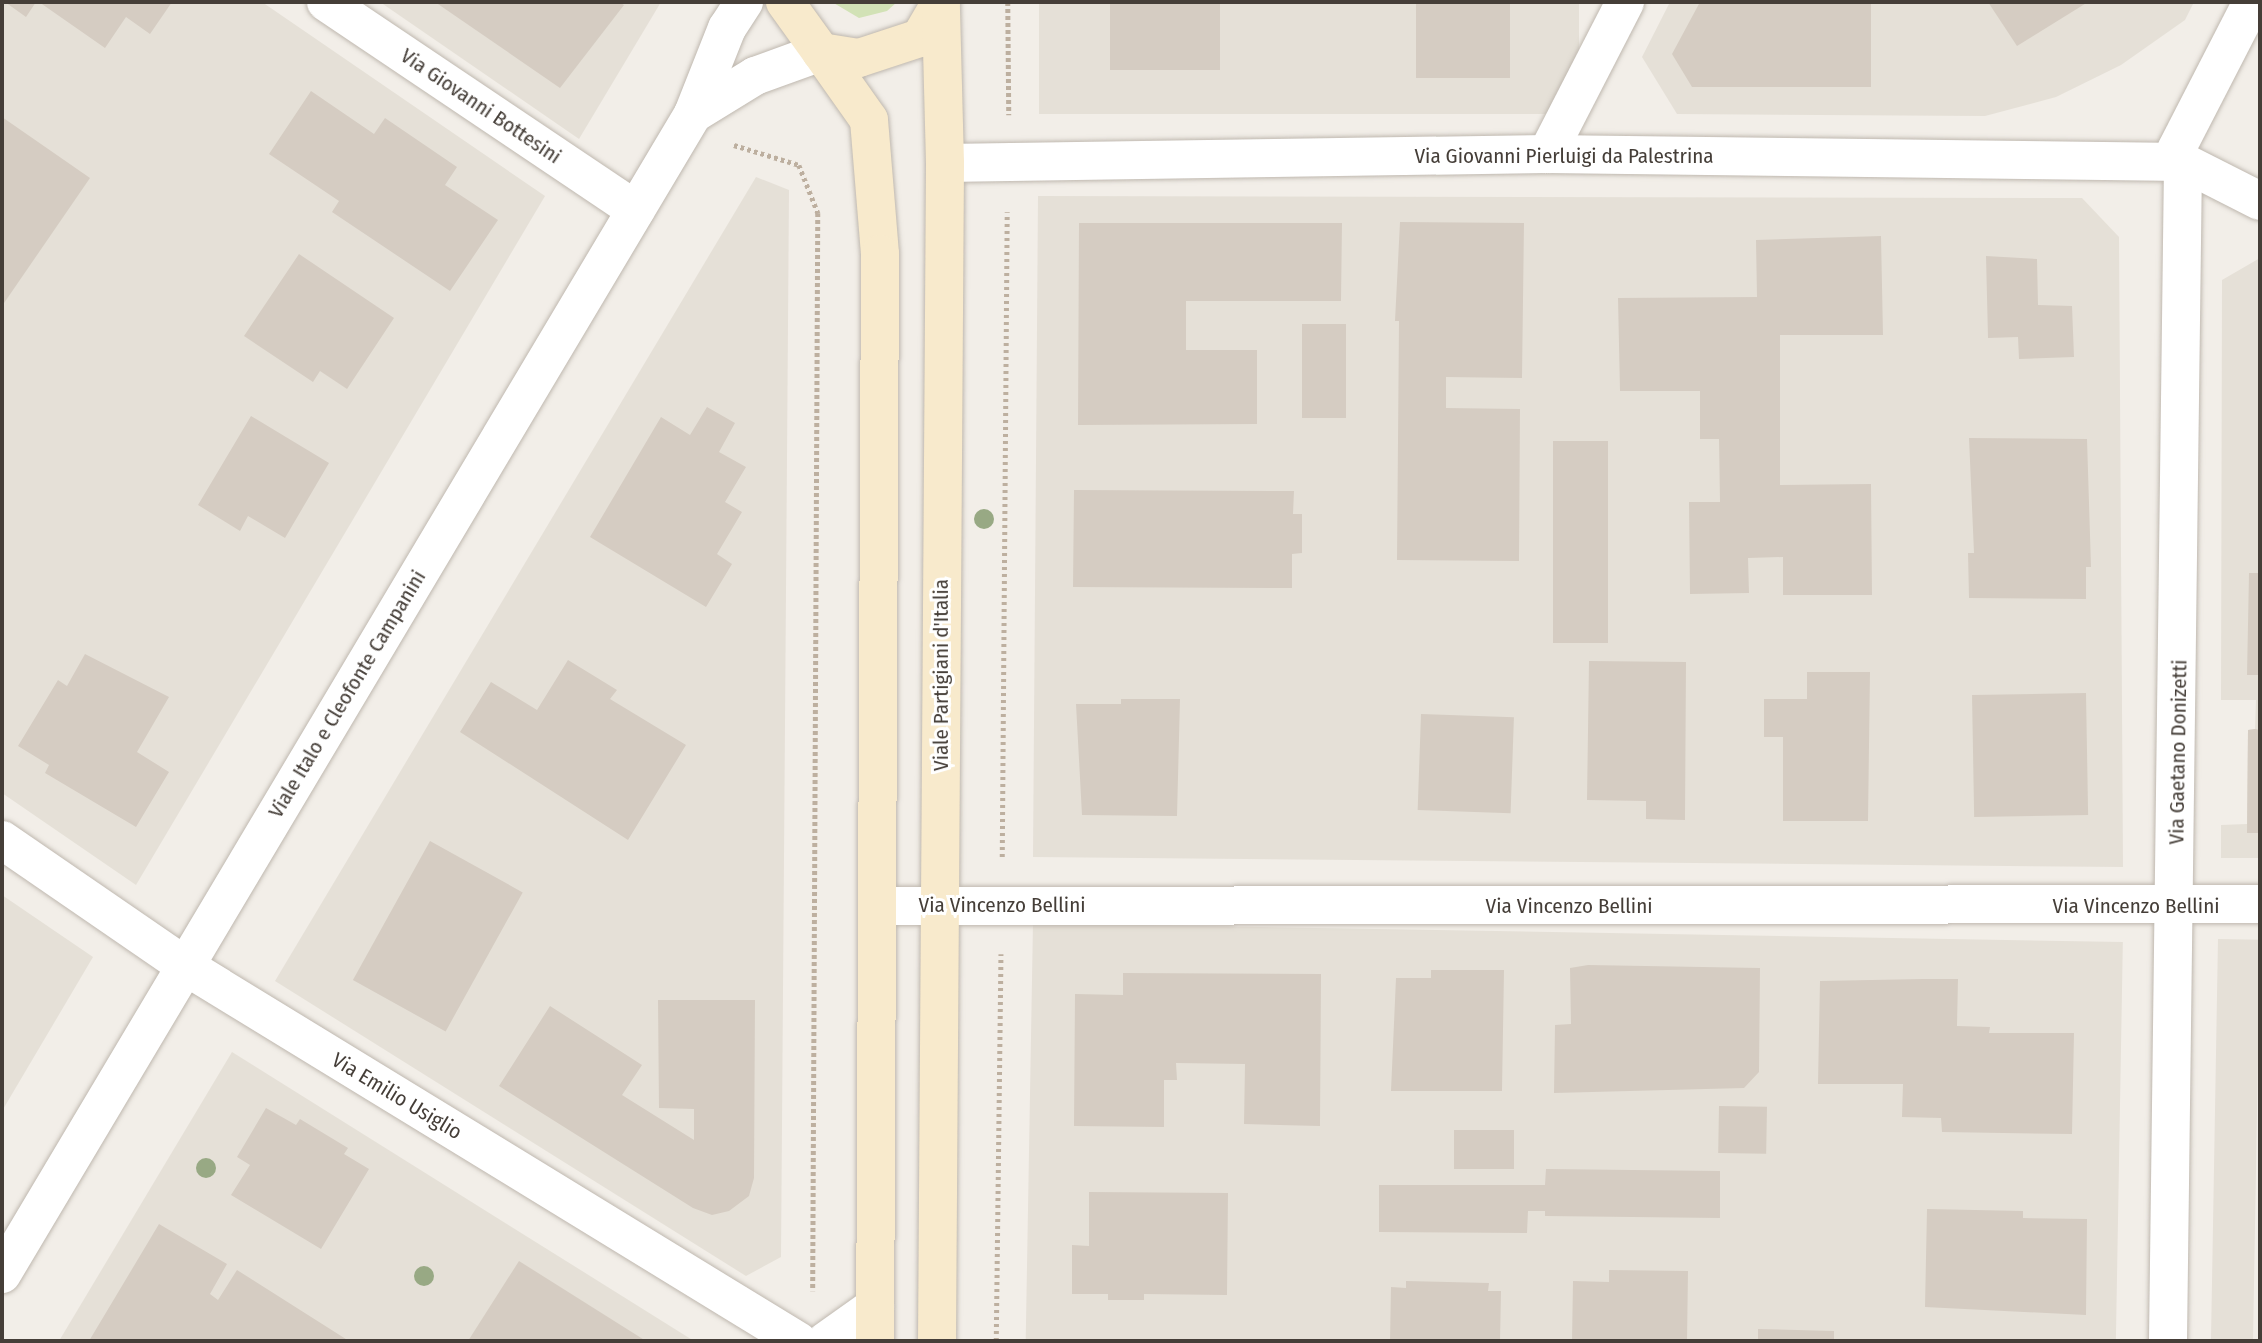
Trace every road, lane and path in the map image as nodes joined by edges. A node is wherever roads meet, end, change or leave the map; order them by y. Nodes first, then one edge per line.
1 (326, 2) edge
2 (744, 2) edge
3 (785, 2) edge
4 (1008, 2) edge
5 (1625, 2) edge
6 (2252, 2) edge
7 (941, 5) edge
8 (821, 52) junction
9 (693, 114) junction
10 (742, 149) dead end
11 (1547, 154) junction
12 (1008, 160) junction
13 (2183, 162) junction
14 (945, 163) junction
15 (2260, 201) edge
16 (636, 210) junction
17 (2, 840) edge
18 (2260, 904) edge
19 (878, 905) junction
20 (939, 905) junction
21 (1001, 905) junction
22 (2176, 907) junction
23 (185, 967) junction
24 (2, 1275) edge
25 (813, 1299) dead end
26 (875, 1324) edge
27 (788, 1338) edge
28 (826, 1341) edge
29 (937, 1341) edge
30 (996, 1341) edge
31 (2168, 1341) edge

1 - 16 street, Via Giovanni Bottesini
2 - 9 street, Viale Italo e Cleofonte Campanini
3 - 8 main road
4 - 12 path
5 - 11 street
6 - 13 street, Via Gaetano Donizetti
7 - 8 main road, Viale Partigiani d'Italia
7 - 14 main road, Viale Partigiani d'Italia
8 - 9 street, Viale Italo e Cleofonte Campanini
8 - 19 main road
9 - 16 street, Viale Italo e Cleofonte Campanini
10 - 25 path
11 - 12 street, Via Giovanni Pierluigi da Palestrina
11 - 13 street, Via Giovanni Pierluigi da Palestrina
12 - 14 street, Via Giovanni Pierluigi da Palestrina
12 - 21 path
13 - 15 street
13 - 22 street, Via Gaetano Donizetti
14 - 20 main road, Viale Partigiani d'Italia
16 - 23 street, Viale Italo e Cleofonte Campanini
17 - 23 street, Via Emilio Usiglio
18 - 22 street, Via Vincenzo Bellini
19 - 20 street, Via Vincenzo Bellini
19 - 26 main road
20 - 21 street, Via Vincenzo Bellini
20 - 29 main road, Viale Partigiani d'Italia
21 - 22 street, Via Vincenzo Bellini
21 - 30 path
22 - 31 street, Via Gaetano Donizetti
23 - 24 street, Viale Italo e Cleofonte Campanini
23 - 27 street, Via Emilio Usiglio
26 - 28 street

